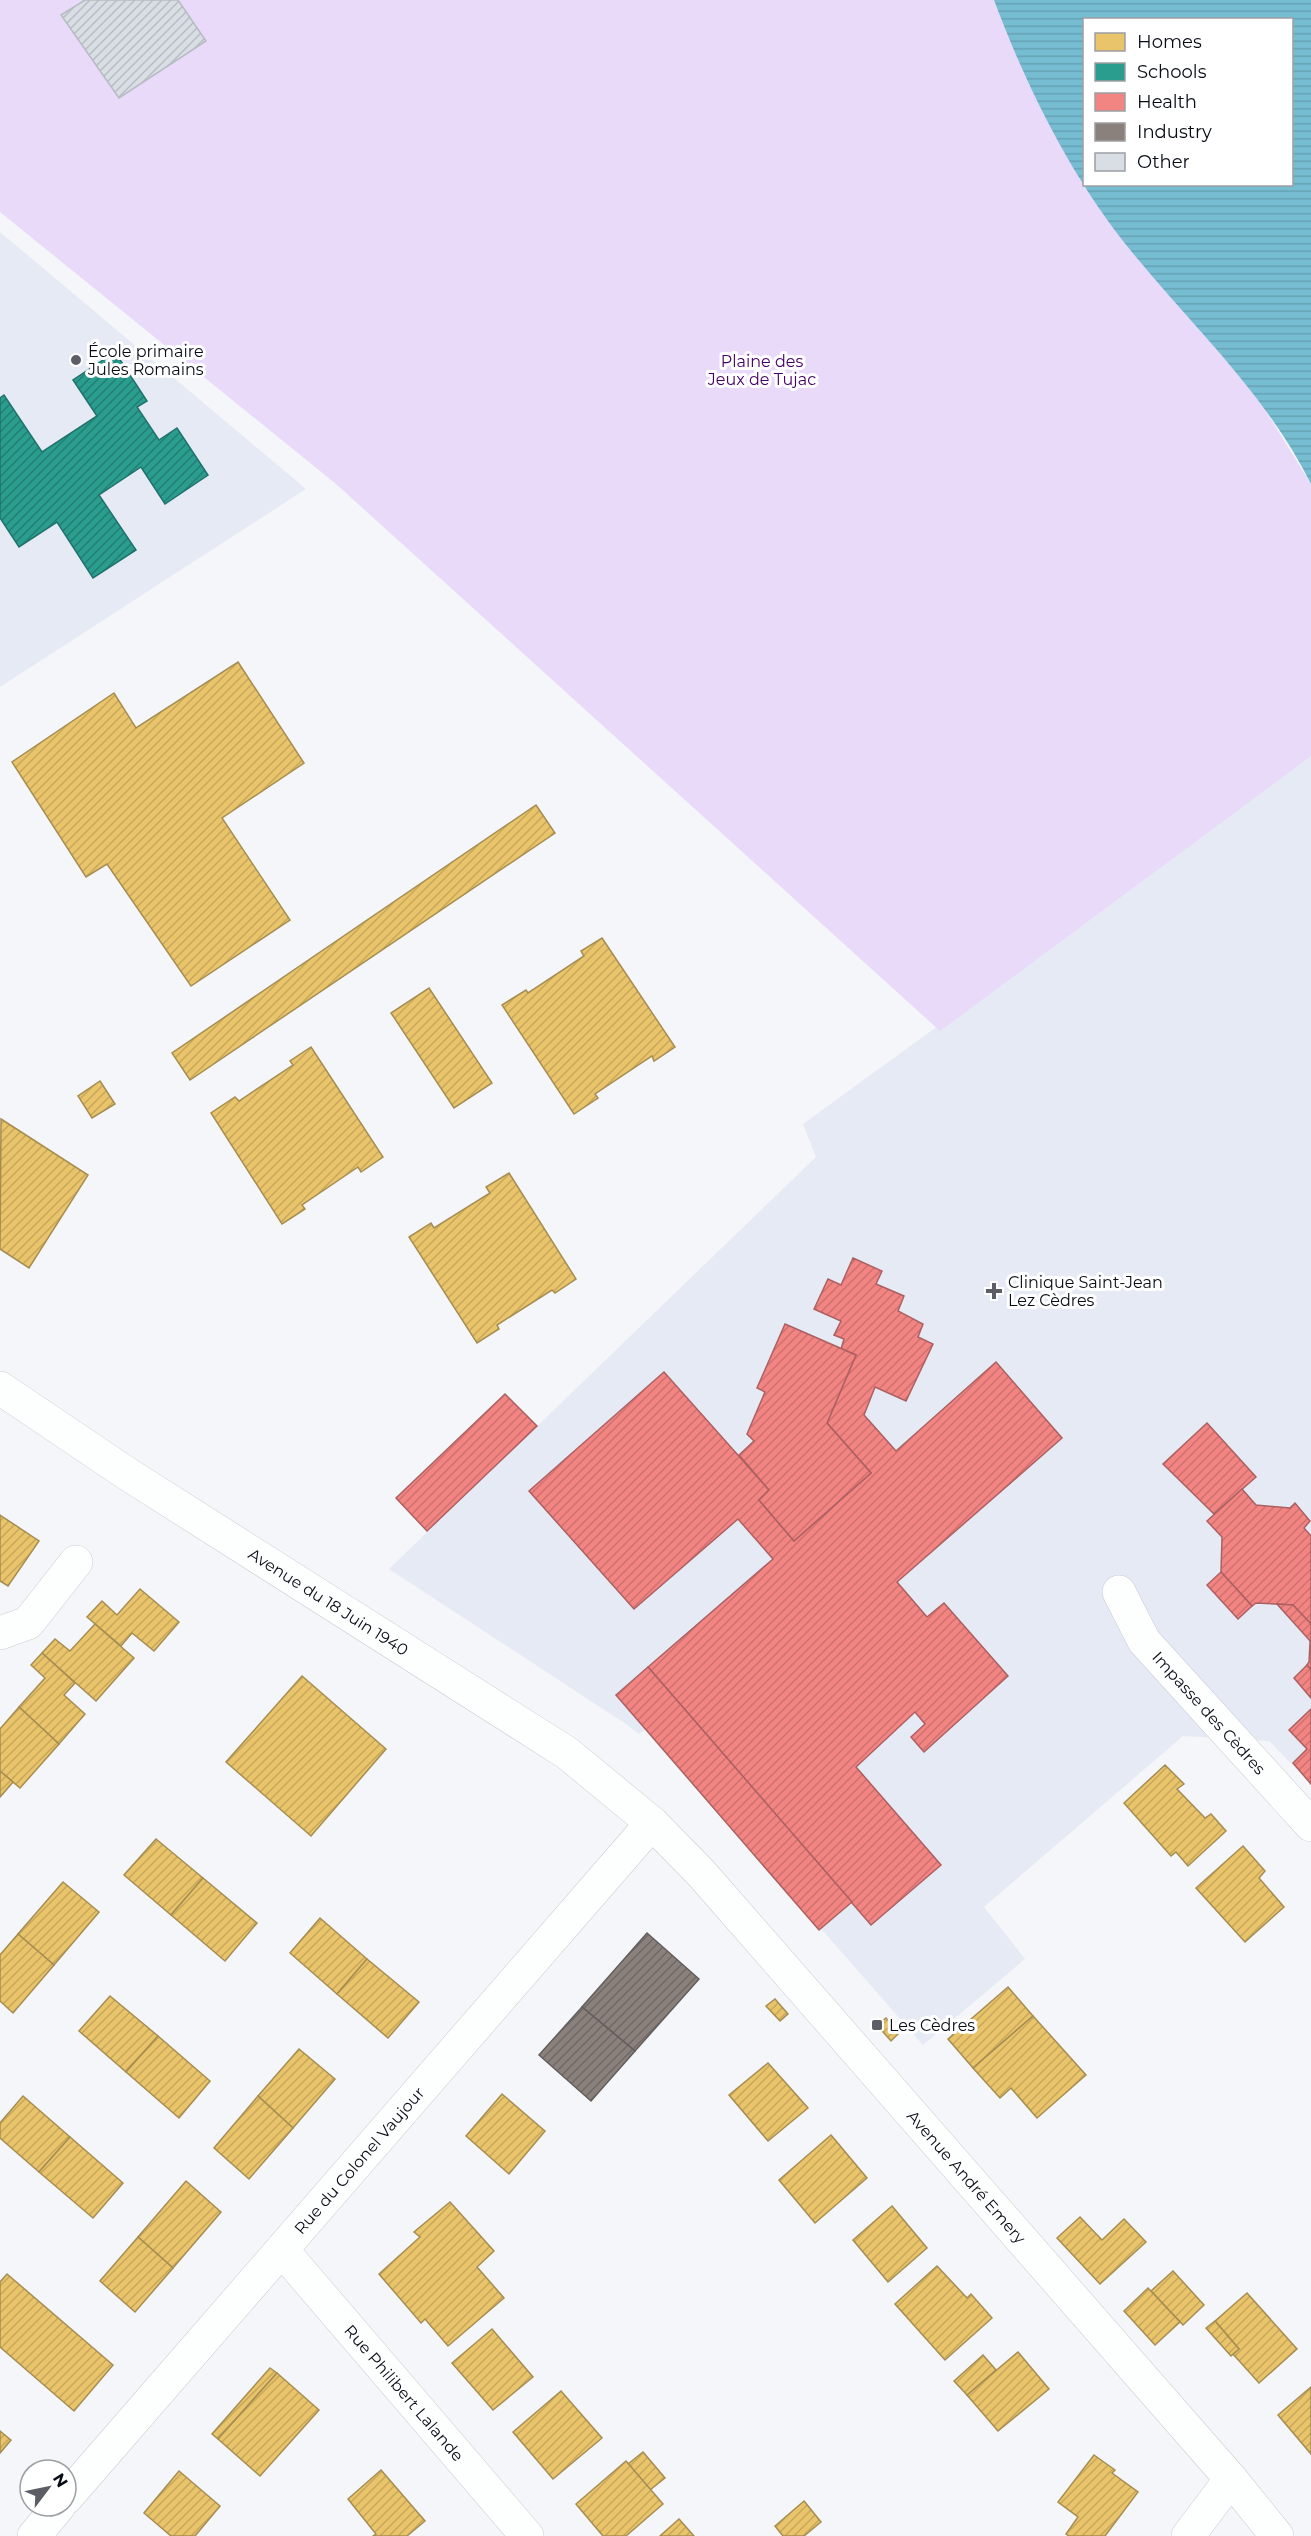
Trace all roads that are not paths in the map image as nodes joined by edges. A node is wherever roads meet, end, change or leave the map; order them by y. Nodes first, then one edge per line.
1 (0, 1388) edge
2 (76, 1562) dead end
3 (1119, 1592) dead end
4 (0, 1633) edge
5 (652, 1823) junction
6 (1311, 1825) edge
7 (282, 2250) junction
8 (1231, 2479) junction
9 (78, 2485) edge
10 (49, 2518) edge
11 (33, 2536) edge
12 (527, 2536) edge
13 (1188, 2536) edge
14 (1277, 2536) edge

1 - 5 street, Avenue du 18 Juin 1940
2 - 4 street
3 - 6 street, Impasse des Cèdres
5 - 7 street, Rue du Colonel Vaujour
5 - 8 street, Avenue André Emery
7 - 9 street, Rue du Colonel Vaujour
7 - 12 street, Rue Philibert Lalande
8 - 13 street
8 - 14 street, Avenue André Emery
10 - 11 street

